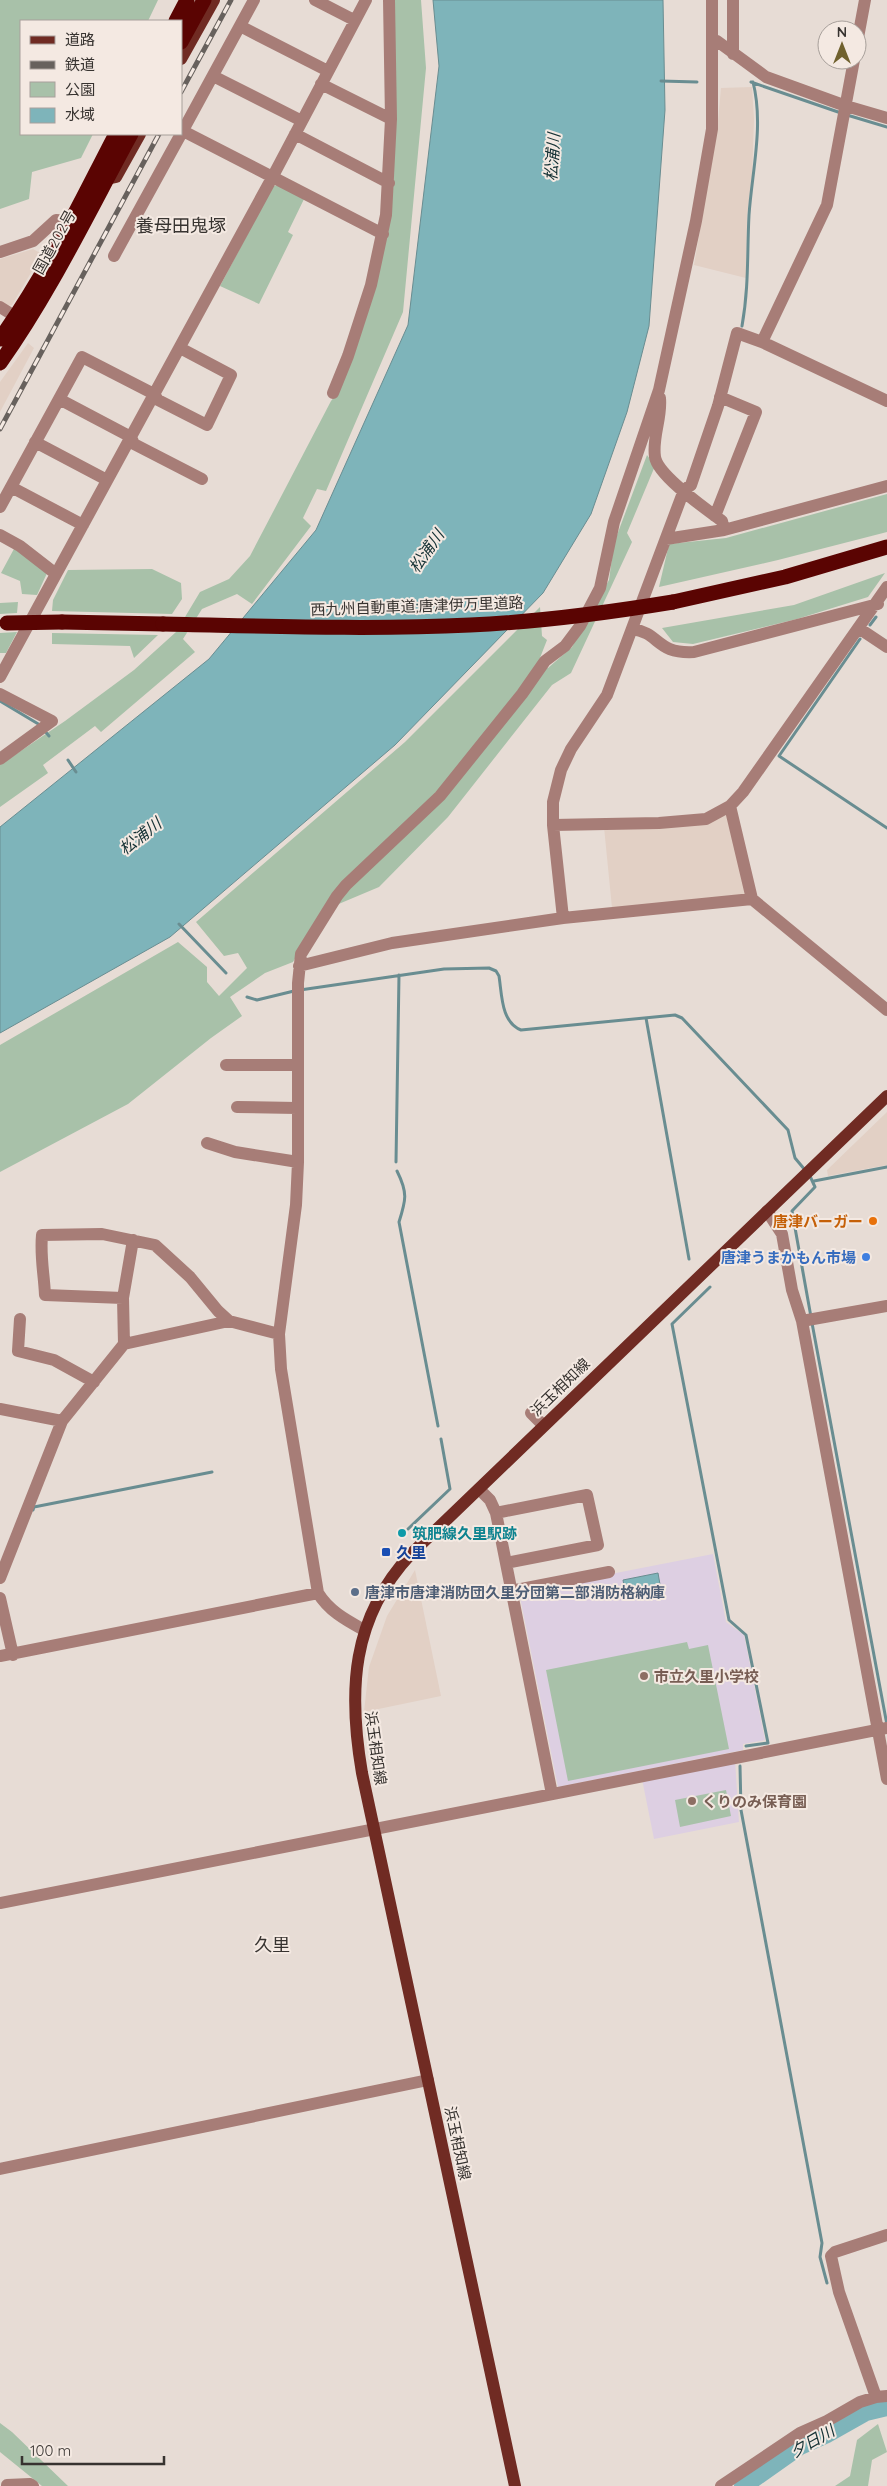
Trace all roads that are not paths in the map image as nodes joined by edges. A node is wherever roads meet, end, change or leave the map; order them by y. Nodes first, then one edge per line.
1 (187, 0) edge
2 (204, 0) edge
3 (214, 0) edge
4 (254, 0) edge
5 (316, 0) edge
6 (366, 0) edge
7 (389, 0) edge
8 (712, 0) edge
9 (733, 0) edge
10 (865, 0) edge
11 (177, 20) edge
12 (354, 20) junction
13 (861, 20) edge
14 (240, 26) junction
15 (182, 40) edge
16 (712, 41) junction
17 (733, 54) junction
18 (182, 57) edge
19 (852, 70) edge
20 (328, 71) junction
21 (213, 76) junction
22 (321, 84) junction
23 (846, 106) junction
24 (887, 118) edge
25 (391, 119) junction
26 (302, 121) junction
27 (182, 133) edge
28 (295, 134) junction
29 (115, 135) edge
30 (130, 135) edge
31 (139, 135) edge
32 (181, 135) edge
33 (273, 176) junction
34 (107, 179) junction
35 (389, 183) junction
36 (70, 221) junction
37 (383, 234) junction
38 (0, 252) edge
39 (114, 256) dead end
40 (0, 307) edge
41 (16, 317) junction
42 (0, 339) edge
43 (762, 342) junction
44 (180, 348) junction
45 (0, 363) edge
46 (659, 390) junction
47 (333, 393) dead end
48 (154, 394) junction
49 (720, 397) junction
50 (59, 398) junction
51 (887, 401) edge
52 (131, 437) junction
53 (35, 442) junction
54 (202, 479) dead end
55 (108, 480) junction
56 (887, 486) edge
57 (11, 487) junction
58 (684, 490) junction
59 (0, 507) edge
60 (715, 516) junction
61 (83, 525) junction
62 (724, 530) junction
63 (0, 535) edge
64 (666, 539) junction
65 (887, 547) edge
66 (56, 574) junction
67 (887, 587) edge
68 (887, 601) edge
69 (874, 606) junction
70 (3, 623) edge
71 (860, 628) junction
72 (632, 629) junction
73 (887, 647) edge
74 (0, 677) edge
75 (0, 694) edge
76 (0, 760) edge
77 (730, 806) junction
78 (553, 825) junction
79 (752, 900) junction
80 (563, 918) junction
81 (299, 966) junction
82 (887, 1010) edge
83 (226, 1065) dead end
84 (297, 1065) junction
85 (887, 1096) edge
86 (237, 1107) dead end
87 (297, 1108) junction
88 (207, 1143) dead end
89 (298, 1162) junction
90 (767, 1211) junction
91 (133, 1240) junction
92 (123, 1298) junction
93 (887, 1306) edge
94 (20, 1319) dead end
95 (807, 1320) junction
96 (230, 1321) junction
97 (279, 1334) junction
98 (124, 1344) junction
99 (94, 1382) junction
100 (0, 1409) edge
101 (532, 1413) dead end
102 (62, 1421) junction
103 (543, 1425) junction
104 (479, 1489) junction
105 (496, 1513) junction
106 (506, 1563) junction
107 (609, 1572) dead end
108 (0, 1578) edge
109 (511, 1591) junction
110 (318, 1593) junction
111 (0, 1598) edge
112 (364, 1630) junction
113 (6, 1655) edge
114 (882, 1728) edge
115 (887, 1779) edge
116 (552, 1794) junction
117 (374, 1829) junction
118 (0, 1903) edge
119 (428, 2080) junction
120 (0, 2168) edge
121 (887, 2236) edge
122 (881, 2396) edge
123 (7, 2485) dead end
124 (33, 2486) edge
125 (515, 2486) edge
126 (721, 2486) edge

1 - 11 highway
2 - 15 highway
3 - 18 main road
4 - 14 street
5 - 12 street
6 - 12 street
7 - 25 street
8 - 16 street
9 - 17 street
10 - 13 street
12 - 20 street
14 - 20 street
14 - 21 street
16 - 17 street
16 - 46 street
17 - 23 street
19 - 23 street
20 - 22 street
21 - 26 street
21 - 27 street
22 - 25 street
22 - 26 street
23 - 24 street
23 - 43 street
25 - 35 street
26 - 28 street
27 - 33 street
28 - 33 street
28 - 35 street
29 - 36 highway, 国道202号
30 - 34 highway, 国道202号
31 - 34 main road
32 - 39 street
33 - 37 street
33 - 44 street
34 - 45 highway, 国道202号
35 - 37 street
36 - 38 street
36 - 41 highway, 国道202号
37 - 47 street
40 - 41 street
41 - 42 highway, 国道202号
43 - 49 street
43 - 51 street
44 - 48 street
44 - 48 street
46 - 58 street
46 - 81 street
48 - 50 street
48 - 52 street
49 - 58 street
49 - 60 street
50 - 52 street
50 - 53 street
52 - 54 street
52 - 55 street
53 - 55 street
53 - 57 street
55 - 61 street
56 - 62 street
57 - 59 street
57 - 61 street
58 - 60 street
58 - 64 street
60 - 62 street
61 - 66 street
62 - 64 street
63 - 66 street
64 - 72 street
65 - 70 highway, 西九州自動車道;唐津伊万里道路, bridge
66 - 74 street
67 - 69 street
68 - 69 street
69 - 71 street
69 - 72 street
71 - 73 street
71 - 77 street
72 - 78 street
75 - 76 street
77 - 78 street
77 - 79 street
78 - 80 street
79 - 80 street
79 - 82 street
80 - 81 street
81 - 84 street
83 - 84 street
84 - 87 street
85 - 90 main road, 浜玉相知線
86 - 87 street
87 - 89 street
88 - 89 street
89 - 97 street
90 - 95 street
90 - 103 main road, 浜玉相知線
91 - 92 street
91 - 92 street
91 - 96 street
92 - 98 street
93 - 95 street
94 - 99 street
95 - 114 street
96 - 97 street
96 - 98 street
97 - 110 street
98 - 99 street
99 - 102 street
100 - 102 street
101 - 103 street
102 - 108 street
103 - 104 main road, 浜玉相知線
104 - 105 street
104 - 112 main road, 浜玉相知線
105 - 106 street
105 - 106 street
106 - 109 street
107 - 109 street
109 - 116 street
110 - 112 street
110 - 113 street
111 - 113 street
112 - 117 main road, 浜玉相知線
114 - 115 street
114 - 116 street
116 - 117 street
117 - 118 street
117 - 119 main road, 浜玉相知線
119 - 120 street
119 - 125 main road, 浜玉相知線
121 - 122 street
122 - 126 street
123 - 124 street

